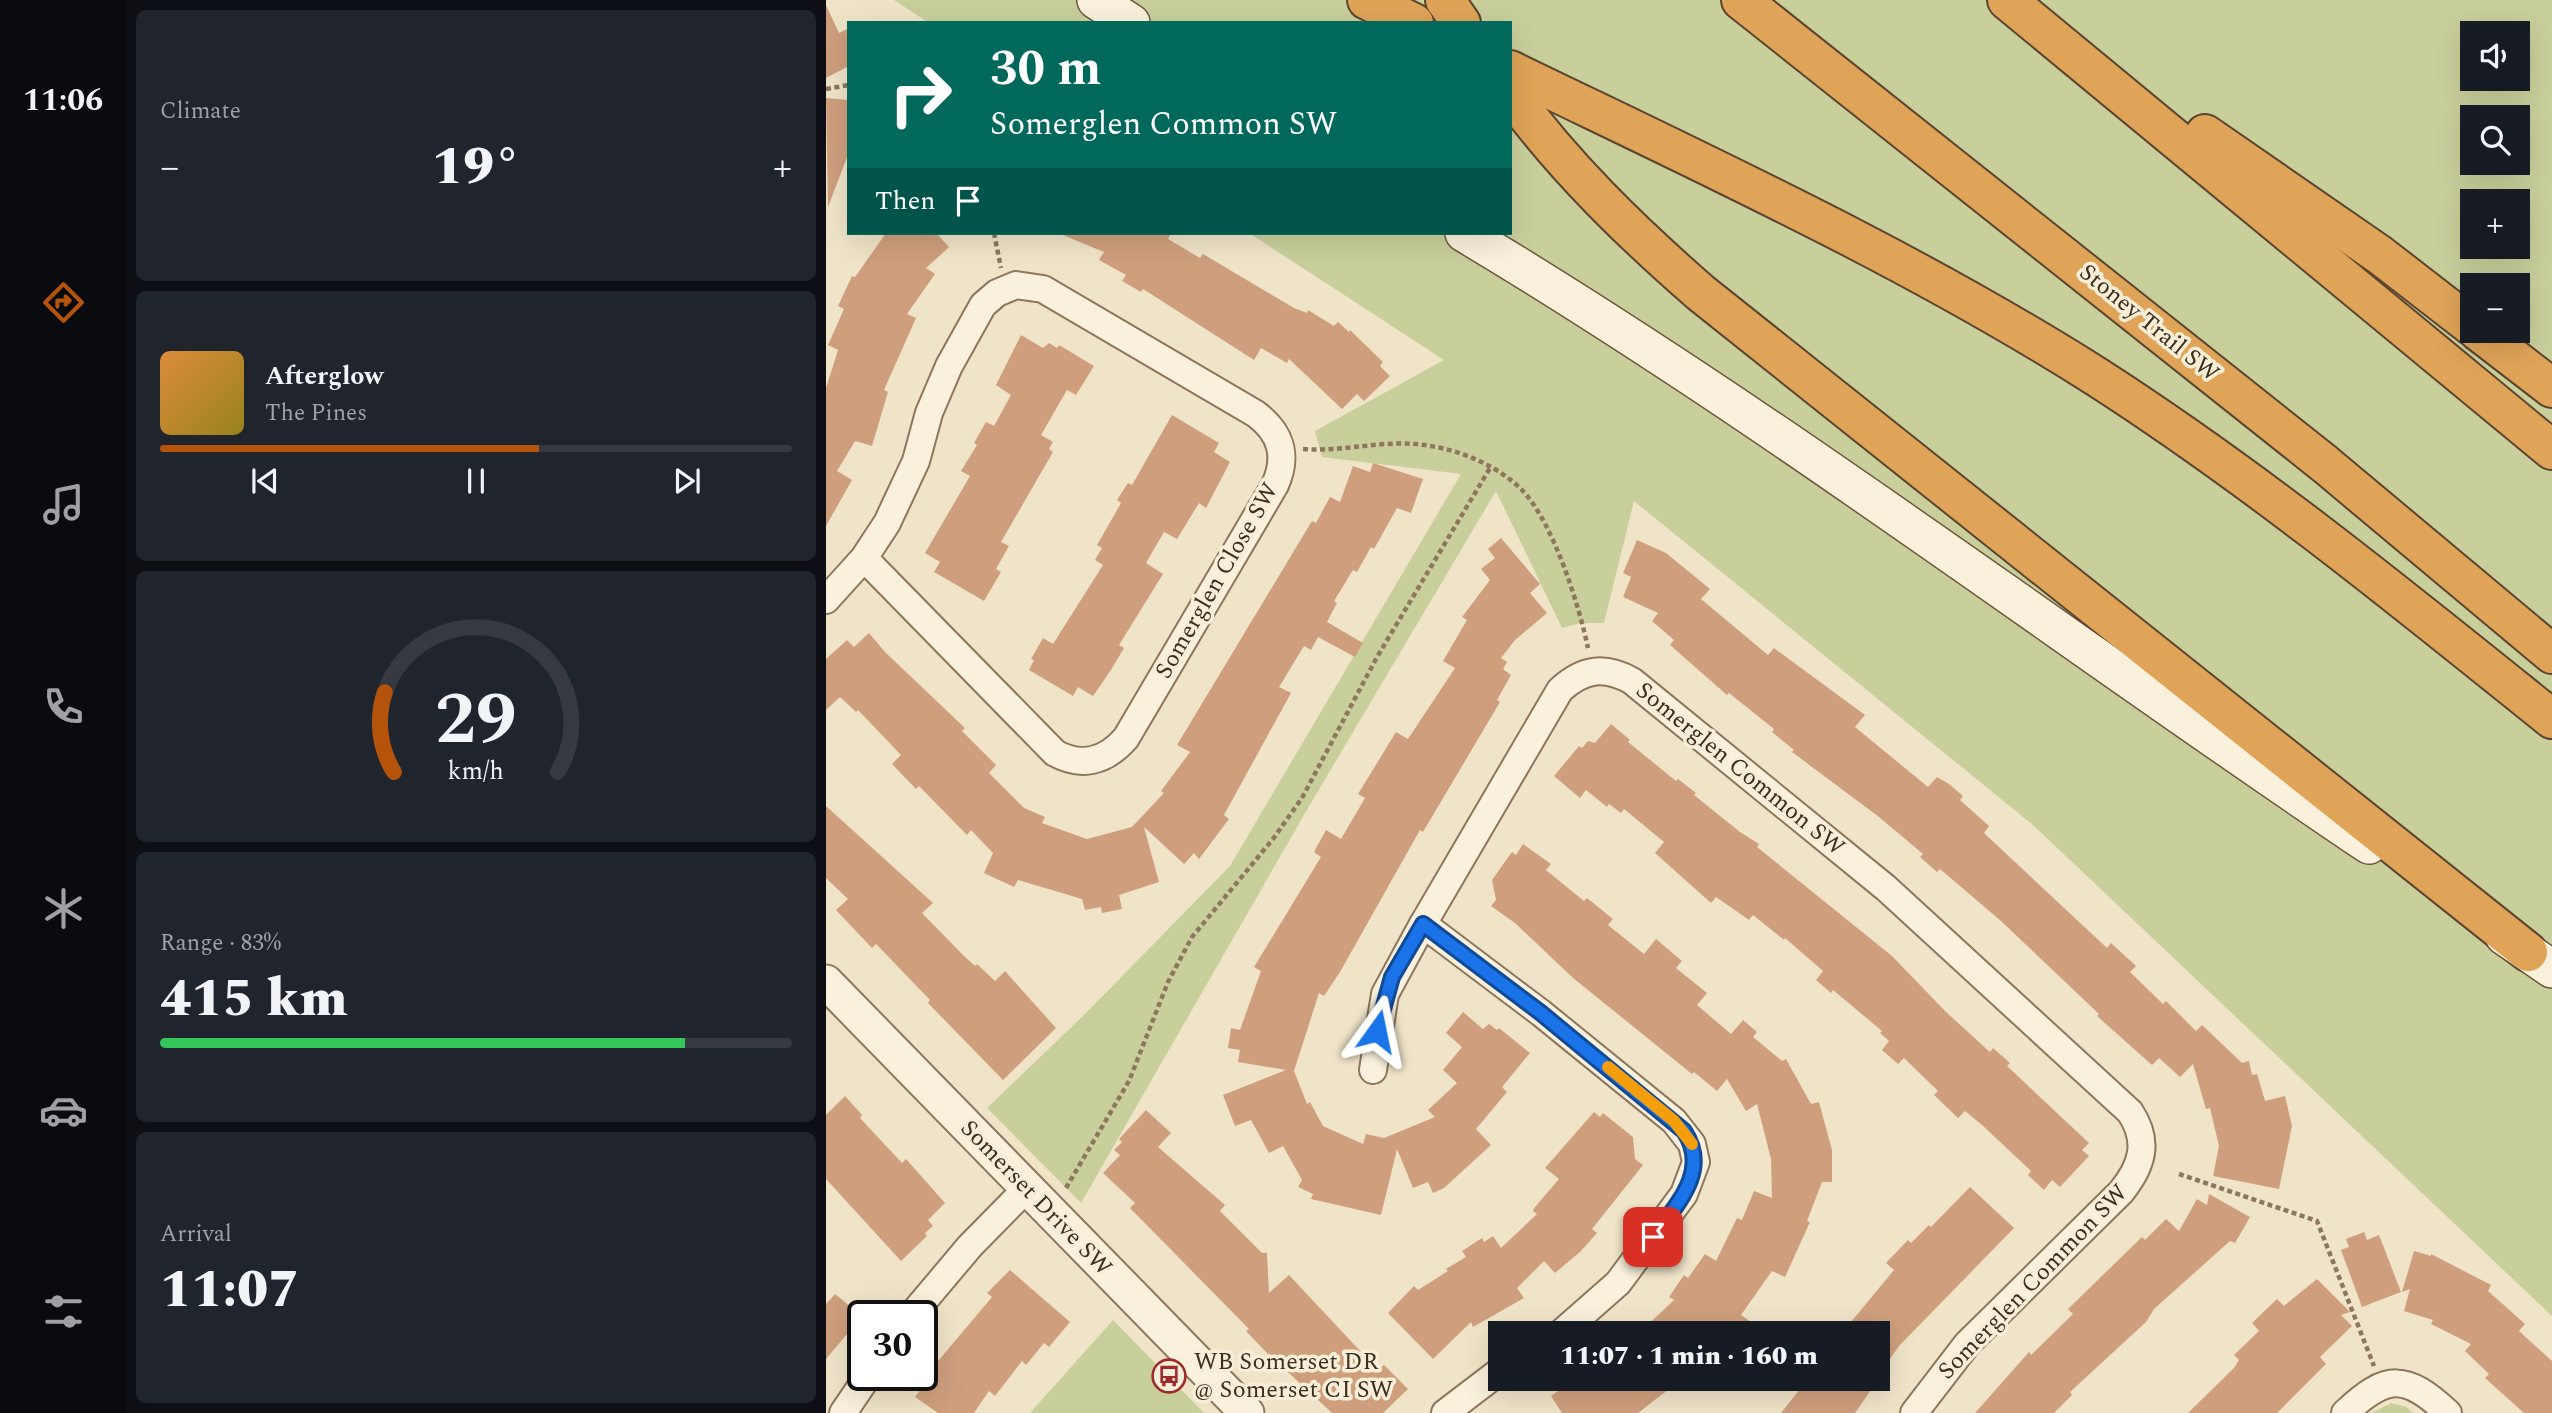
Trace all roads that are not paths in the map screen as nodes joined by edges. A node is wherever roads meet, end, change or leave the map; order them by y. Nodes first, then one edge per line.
1 (1096, 0) edge
2 (1445, 0) edge
3 (1741, 0) edge
4 (2017, 7) edge
5 (1128, 21) edge
6 (1460, 21) edge
7 (1512, 71) edge
8 (1512, 96) edge
9 (1467, 235) edge
10 (2460, 317) edge
11 (2494, 343) edge
12 (2552, 388) edge
13 (2552, 450) edge
14 (864, 558) junction
15 (826, 600) edge
16 (2552, 654) edge
17 (2552, 719) edge
18 (1423, 924) junction
19 (2540, 960) edge
20 (826, 982) edge
21 (1373, 1070) dead end
22 (1027, 1188) junction
23 (924, 1300) edge
24 (1575, 1321) edge
25 (1488, 1380) edge
26 (858, 1391) edge
27 (844, 1413) edge
28 (1247, 1413) edge
29 (1445, 1413) edge
30 (1914, 1413) edge
31 (2345, 1413) edge
32 (2448, 1413) edge

1 - 5 main road
2 - 6 highway
3 - 16 highway, Stoney Trail SW
4 - 10 highway
4 - 13 highway
7 - 17 highway
8 - 19 highway
9 - 19 main road
11 - 12 highway
14 - 14 street, Somerglen Close SW
14 - 15 street
18 - 21 street
18 - 24 street
18 - 30 street, Somerglen Common SW
20 - 22 street, Somerset Drive SW
22 - 23 street
22 - 28 street, Somerset Drive SW
25 - 29 street
26 - 27 street
31 - 32 street

